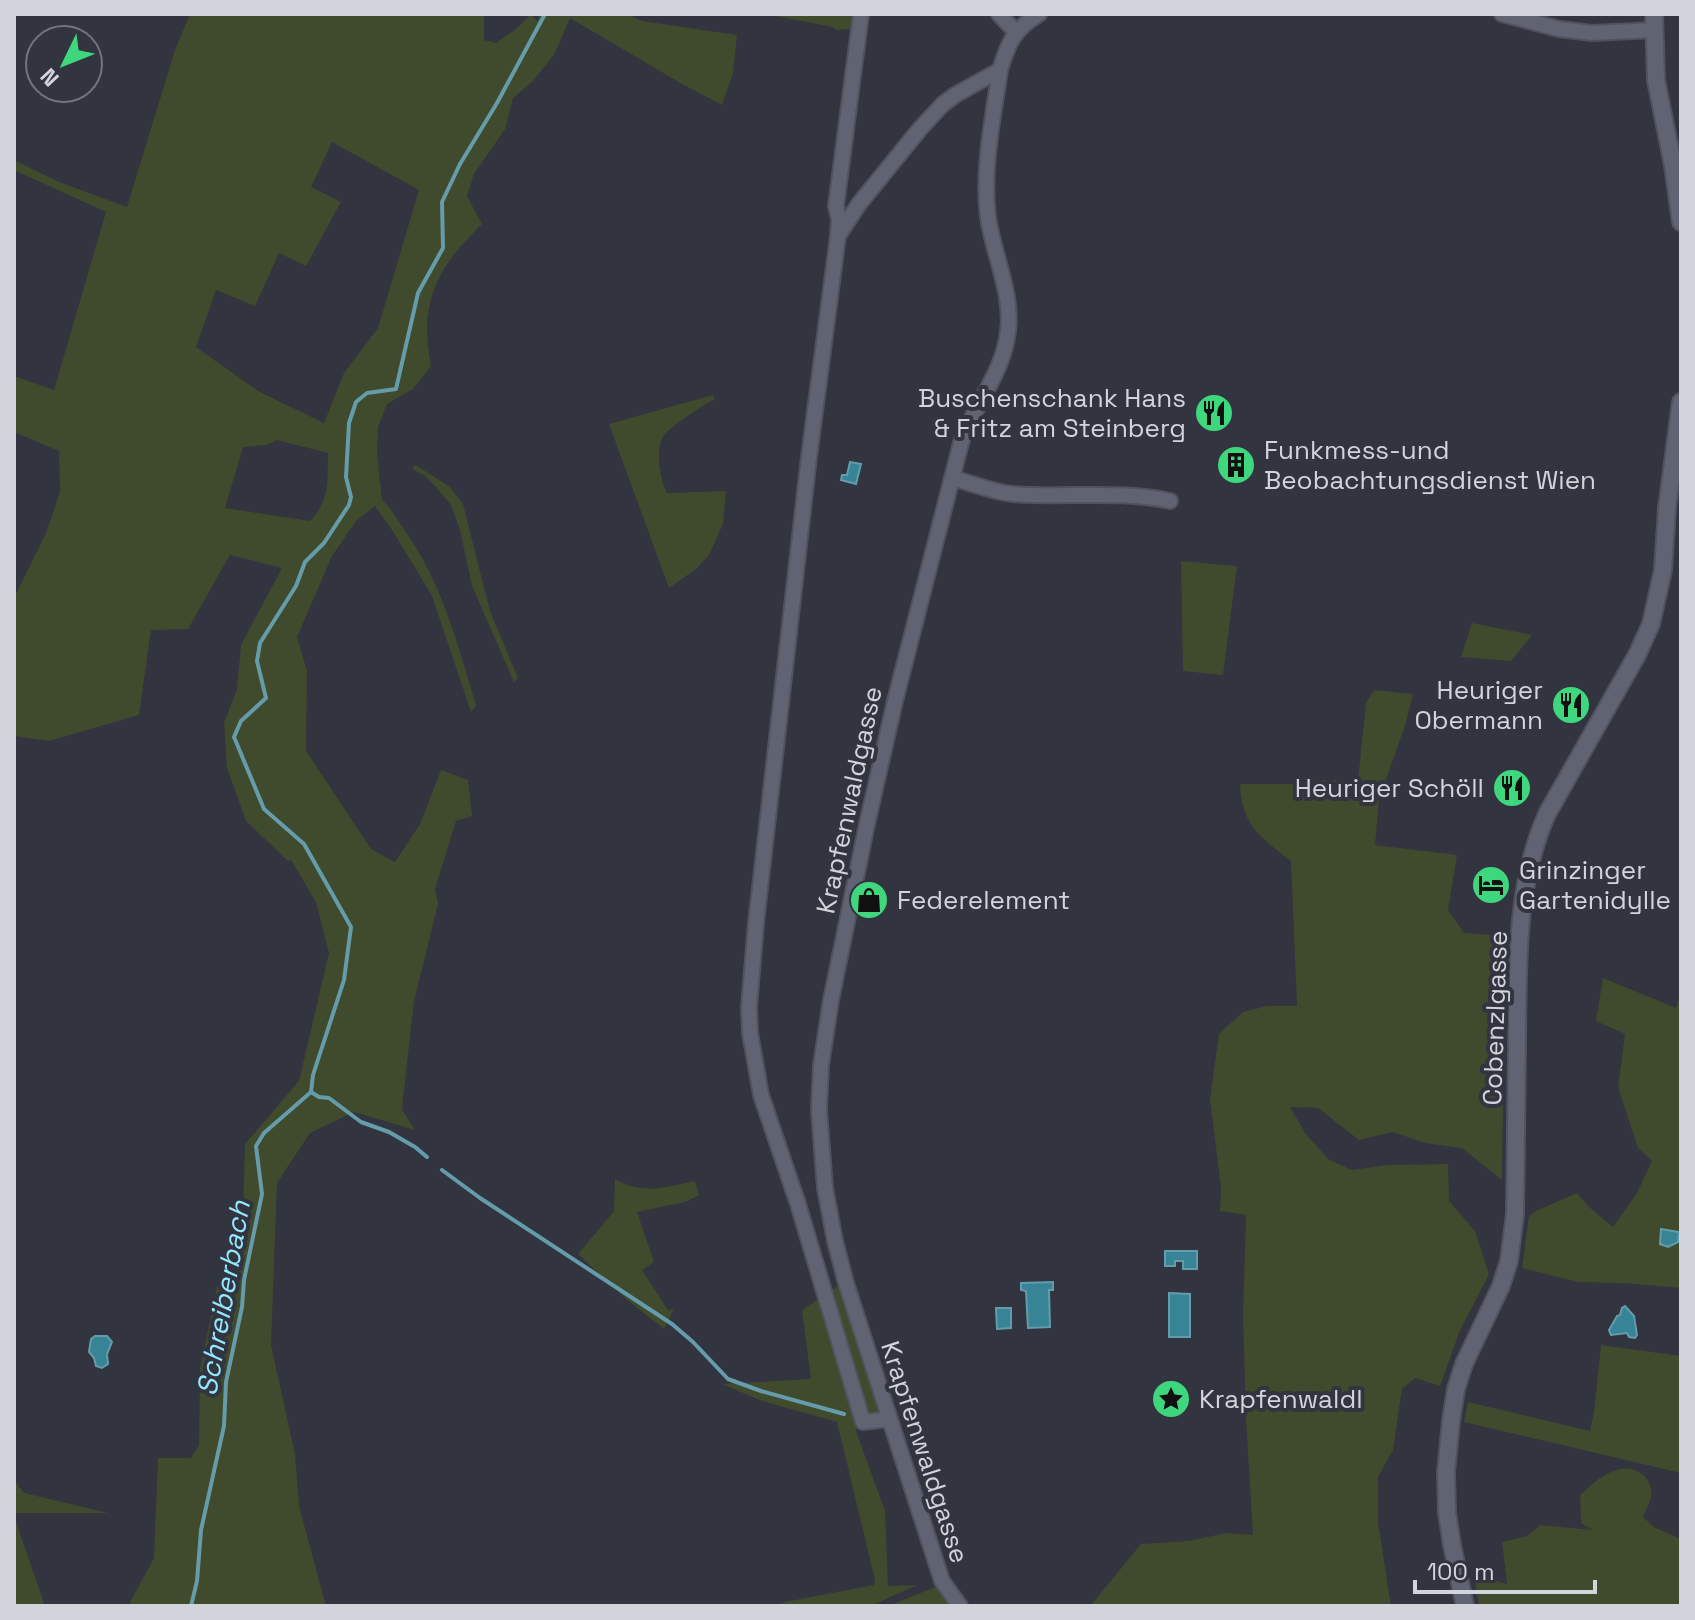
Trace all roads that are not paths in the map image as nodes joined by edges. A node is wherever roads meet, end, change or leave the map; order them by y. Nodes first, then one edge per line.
1 (861, 14) edge
2 (999, 14) edge
3 (1039, 14) edge
4 (1502, 14) edge
5 (1654, 22) edge
6 (1016, 32) junction
7 (1000, 70) junction
8 (1681, 222) edge
9 (838, 236) junction
10 (1681, 402) edge
11 (953, 478) junction
12 (1170, 501) dead end
13 (889, 1419) junction
14 (960, 1606) edge
15 (1465, 1606) edge

1 - 9 street
2 - 6 street
3 - 6 street, Krapfenwaldgasse
4 - 5 street
5 - 8 street
6 - 7 street, Krapfenwaldgasse
7 - 9 street
7 - 11 street, Krapfenwaldgasse
9 - 13 street
10 - 15 street, Cobenzlgasse
11 - 12 street
11 - 13 street, Krapfenwaldgasse
13 - 14 street, Krapfenwaldgasse

